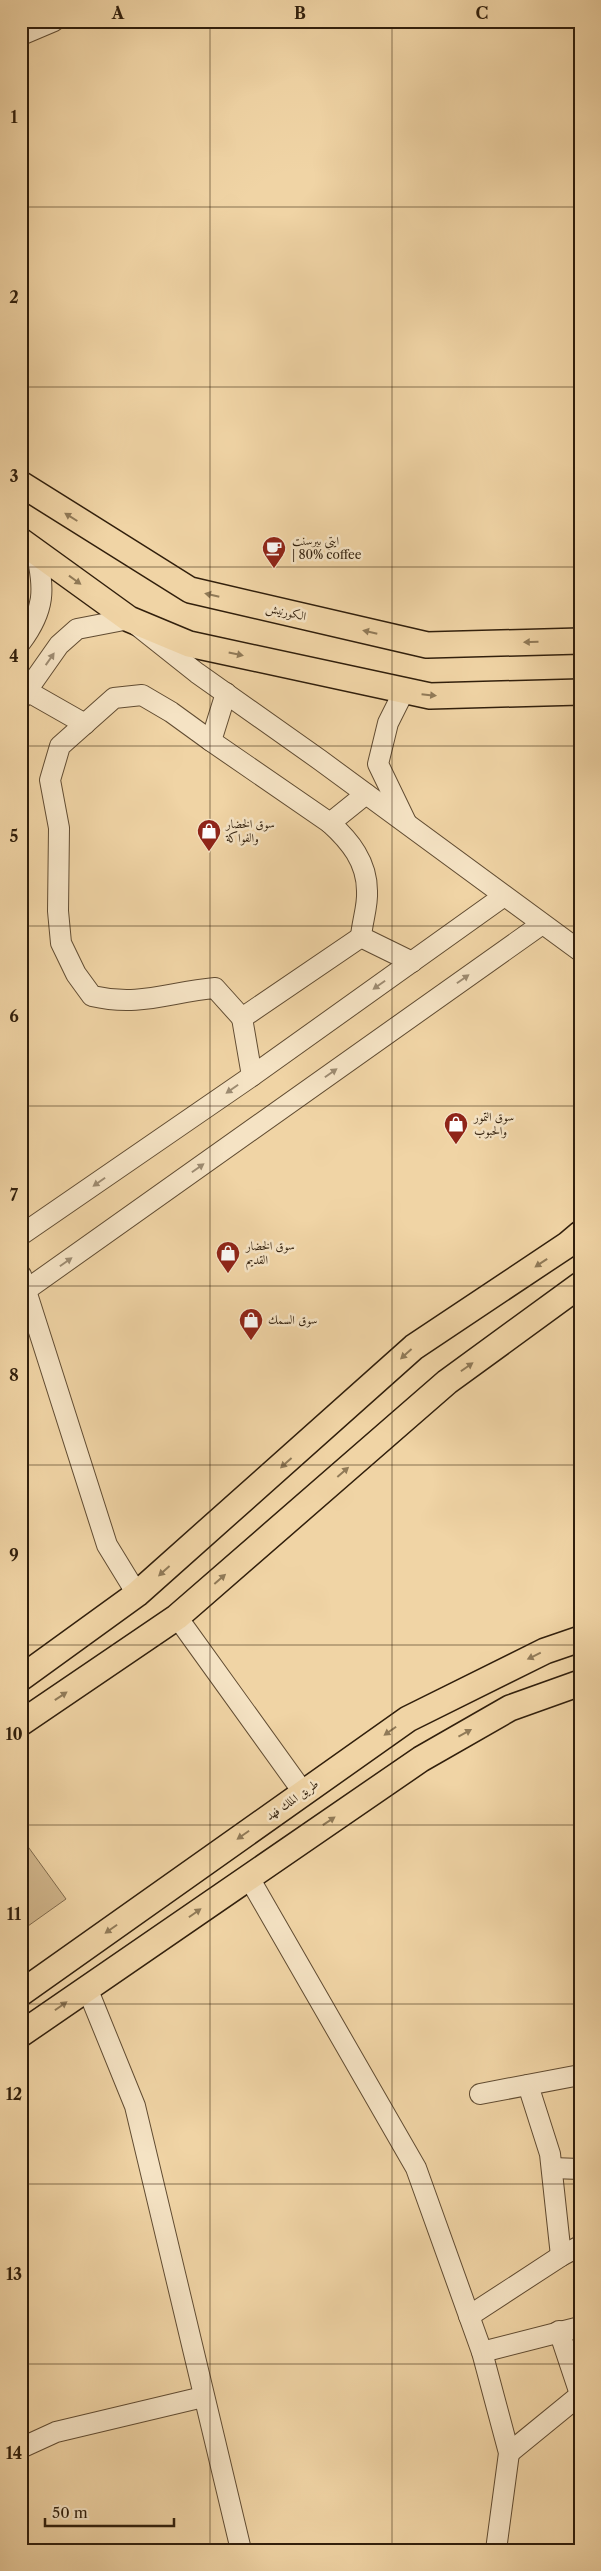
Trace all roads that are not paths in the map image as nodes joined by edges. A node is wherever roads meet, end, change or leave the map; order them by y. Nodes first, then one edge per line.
1 (54, 21) edge
2 (21, 35) edge
3 (21, 484) edge
4 (29, 546) edge
5 (128, 619) junction
6 (580, 641) edge
7 (21, 642) edge
8 (404, 690) junction
9 (580, 692) edge
10 (226, 693) junction
11 (24, 695) edge
12 (85, 724) junction
13 (211, 741) junction
14 (366, 794) junction
15 (330, 823) junction
16 (407, 824) junction
17 (504, 896) junction
18 (542, 924) junction
19 (361, 937) junction
20 (580, 951) edge
21 (412, 962) junction
22 (242, 1018) junction
23 (252, 1076) junction
24 (580, 1234) edge
25 (21, 1235) edge
26 (24, 1282) edge
27 (580, 1285) edge
28 (570, 1300) edge
29 (137, 1594) junction
30 (177, 1617) junction
31 (580, 1639) edge
32 (21, 1678) edge
33 (580, 1684) edge
34 (21, 1723) edge
35 (303, 1792) junction
36 (248, 1876) junction
37 (87, 1988) junction
38 (21, 1993) edge
39 (21, 2034) edge
40 (580, 2075) edge
41 (528, 2085) junction
42 (480, 2094) dead end
43 (552, 2168) junction
44 (580, 2169) edge
45 (580, 2246) edge
46 (561, 2256) junction
47 (469, 2316) junction
48 (580, 2327) edge
49 (559, 2331) junction
50 (482, 2352) junction
51 (580, 2395) edge
52 (203, 2397) junction
53 (21, 2448) edge
54 (509, 2454) junction
55 (241, 2550) edge
56 (496, 2550) edge

1 - 2 street
6 -> 3 main road, الكورنيش
4 -> 5 main road
4 - 7 street
5 -> 8 main road
5 - 10 street
11 -> 5 street
8 -> 9 main road
8 - 16 street
10 - 13 street
10 - 14 street
11 - 12 street
12 - 13 street
12 - 22 street
13 - 15 street
14 - 15 street
14 - 16 street
15 - 19 street
16 - 17 street
17 - 18 street
17 - 21 street
18 - 20 street
26 -> 18 street
19 - 21 street
19 - 22 street
21 -> 23 street
22 - 23 street
23 -> 25 street
24 -> 29 main road
26 - 29 street
27 - 28 main road
30 -> 28 main road
29 - 32 main road
34 -> 30 main road
30 - 35 street
31 -> 35 main road, طريق الملك فهد
36 -> 33 main road
35 -> 38 main road, طريق الملك فهد
37 -> 36 main road
36 - 47 street
39 -> 37 main road
37 - 52 street
40 - 41 street
41 - 42 street
41 - 43 street
43 - 44 street
43 - 46 street
45 - 46 street
46 - 47 street
47 - 50 street
48 - 49 street
49 - 50 street
49 - 51 street
50 - 54 street
51 - 54 street
52 - 53 street
52 - 55 street
54 - 56 street

